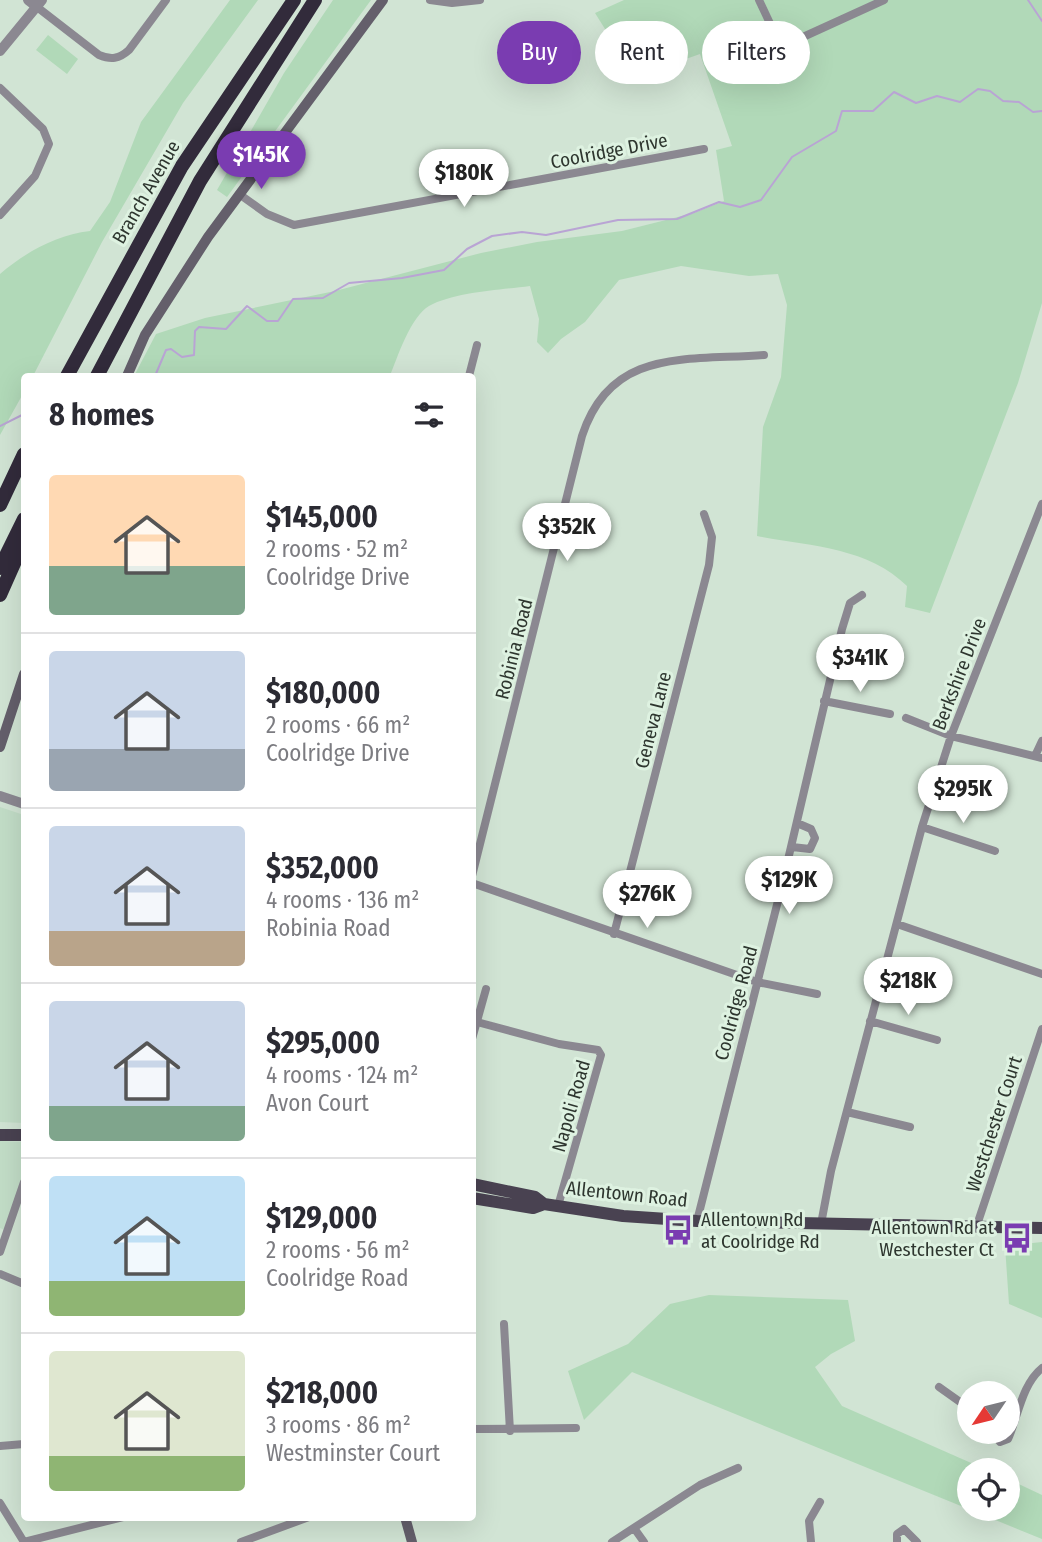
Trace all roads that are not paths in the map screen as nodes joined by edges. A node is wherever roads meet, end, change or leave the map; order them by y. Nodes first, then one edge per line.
1 (166, 0) edge
2 (294, 0) edge
3 (315, 0) edge
4 (383, 0) edge
5 (430, 0) edge
6 (480, 0) edge
7 (759, 0) edge
8 (884, 0) edge
9 (36, 2) edge
10 (0, 51) edge
11 (0, 88) edge
12 (704, 149) dead end
13 (239, 194) junction
14 (0, 215) edge
15 (477, 345) dead end
16 (764, 355) dead end
17 (69, 373) edge
18 (98, 373) edge
19 (128, 373) edge
20 (470, 373) edge
21 (21, 452) edge
22 (21, 460) edge
23 (0, 490) edge
24 (1042, 503) edge
25 (0, 505) edge
26 (704, 514) dead end
27 (21, 525) edge
28 (21, 548) edge
29 (0, 568) edge
30 (862, 594) dead end
31 (0, 595) edge
32 (21, 683) edge
33 (824, 701) junction
34 (890, 714) dead end
35 (906, 718) dead end
36 (951, 736) junction
37 (1042, 741) edge
38 (0, 747) edge
39 (1038, 757) edge
40 (0, 796) edge
41 (21, 803) edge
42 (797, 823) junction
43 (922, 827) junction
44 (792, 846) junction
45 (995, 851) dead end
46 (476, 860) edge
47 (476, 884) edge
48 (897, 924) junction
49 (614, 934) junction
50 (1042, 974) edge
51 (757, 982) junction
52 (486, 989) dead end
53 (817, 994) dead end
54 (870, 1021) junction
55 (477, 1022) junction
56 (476, 1025) edge
57 (1042, 1029) edge
58 (937, 1040) dead end
59 (847, 1112) junction
60 (910, 1127) dead end
61 (0, 1135) edge
62 (21, 1135) edge
63 (476, 1185) edge
64 (21, 1191) edge
65 (476, 1199) edge
66 (544, 1204) junction
67 (558, 1206) junction
68 (697, 1221) junction
69 (821, 1224) junction
70 (976, 1228) junction
71 (1042, 1228) edge
72 (0, 1252) edge
73 (0, 1274) edge
74 (21, 1283) edge
75 (504, 1324) dead end
76 (1042, 1368) edge
77 (939, 1387) dead end
78 (957, 1400) edge
79 (1020, 1405) edge
80 (576, 1428) dead end
81 (476, 1429) edge
82 (510, 1431) junction
83 (21, 1444) edge
84 (0, 1446) edge
85 (738, 1468) dead end
86 (820, 1502) dead end
87 (0, 1503) edge
88 (107, 1521) edge
89 (298, 1521) edge
90 (406, 1521) edge
91 (634, 1528) junction
92 (24, 1542) edge
93 (241, 1542) edge
94 (412, 1542) edge
95 (612, 1542) edge
96 (644, 1542) edge
97 (811, 1542) edge
98 (897, 1542) edge
99 (917, 1542) edge

1 - 9 street
2 - 17 highway, Branch Avenue
3 - 18 highway
4 - 13 main road
5 - 6 street
7 - 8 street
9 - 10 street
11 - 14 street
12 - 13 street, Coolridge Drive
13 - 19 main road
15 - 20 street
16 - 46 street, Robinia Road
21 - 23 highway
22 - 25 highway
24 - 36 street, Berkshire Drive
26 - 49 street, Geneva Lane
27 - 29 highway
28 - 31 highway
30 - 33 street, Coolridge Road
32 - 38 main road
33 - 34 street
33 - 42 street, Coolridge Road
35 - 36 street
36 - 39 street
36 - 43 street, Berkshire Drive
37 - 39 street
40 - 41 street
42 - 44 street, Coolridge Road
42 - 44 street
43 - 45 street
43 - 48 street, Berkshire Drive
44 - 51 street, Coolridge Road
47 - 49 street
48 - 50 street
48 - 54 street, Berkshire Drive
49 - 51 street
51 - 53 street
51 - 68 street, Coolridge Road
52 - 55 street
54 - 58 street
54 - 59 street, Berkshire Drive
55 - 56 street
55 - 67 street, Napoli Road
57 - 70 street, Westchester Court
59 - 60 street
59 - 69 street, Berkshire Drive
61 - 62 main road
63 - 66 main road, Allentown Road
64 - 72 street
65 - 66 main road, Allentown Road
66 - 67 main road, Allentown Road
67 - 68 main road, Allentown Road
68 - 69 main road, Allentown Road
69 - 70 main road, Allentown Road
70 - 71 main road, Allentown Road
73 - 74 street
75 - 82 street
76 - 79 street
77 - 78 street
80 - 82 street
81 - 82 street
83 - 84 street
85 - 91 street
86 - 97 street
87 - 92 street
88 - 92 street
89 - 93 street
90 - 94 main road
91 - 95 street
91 - 96 street
98 - 99 street

